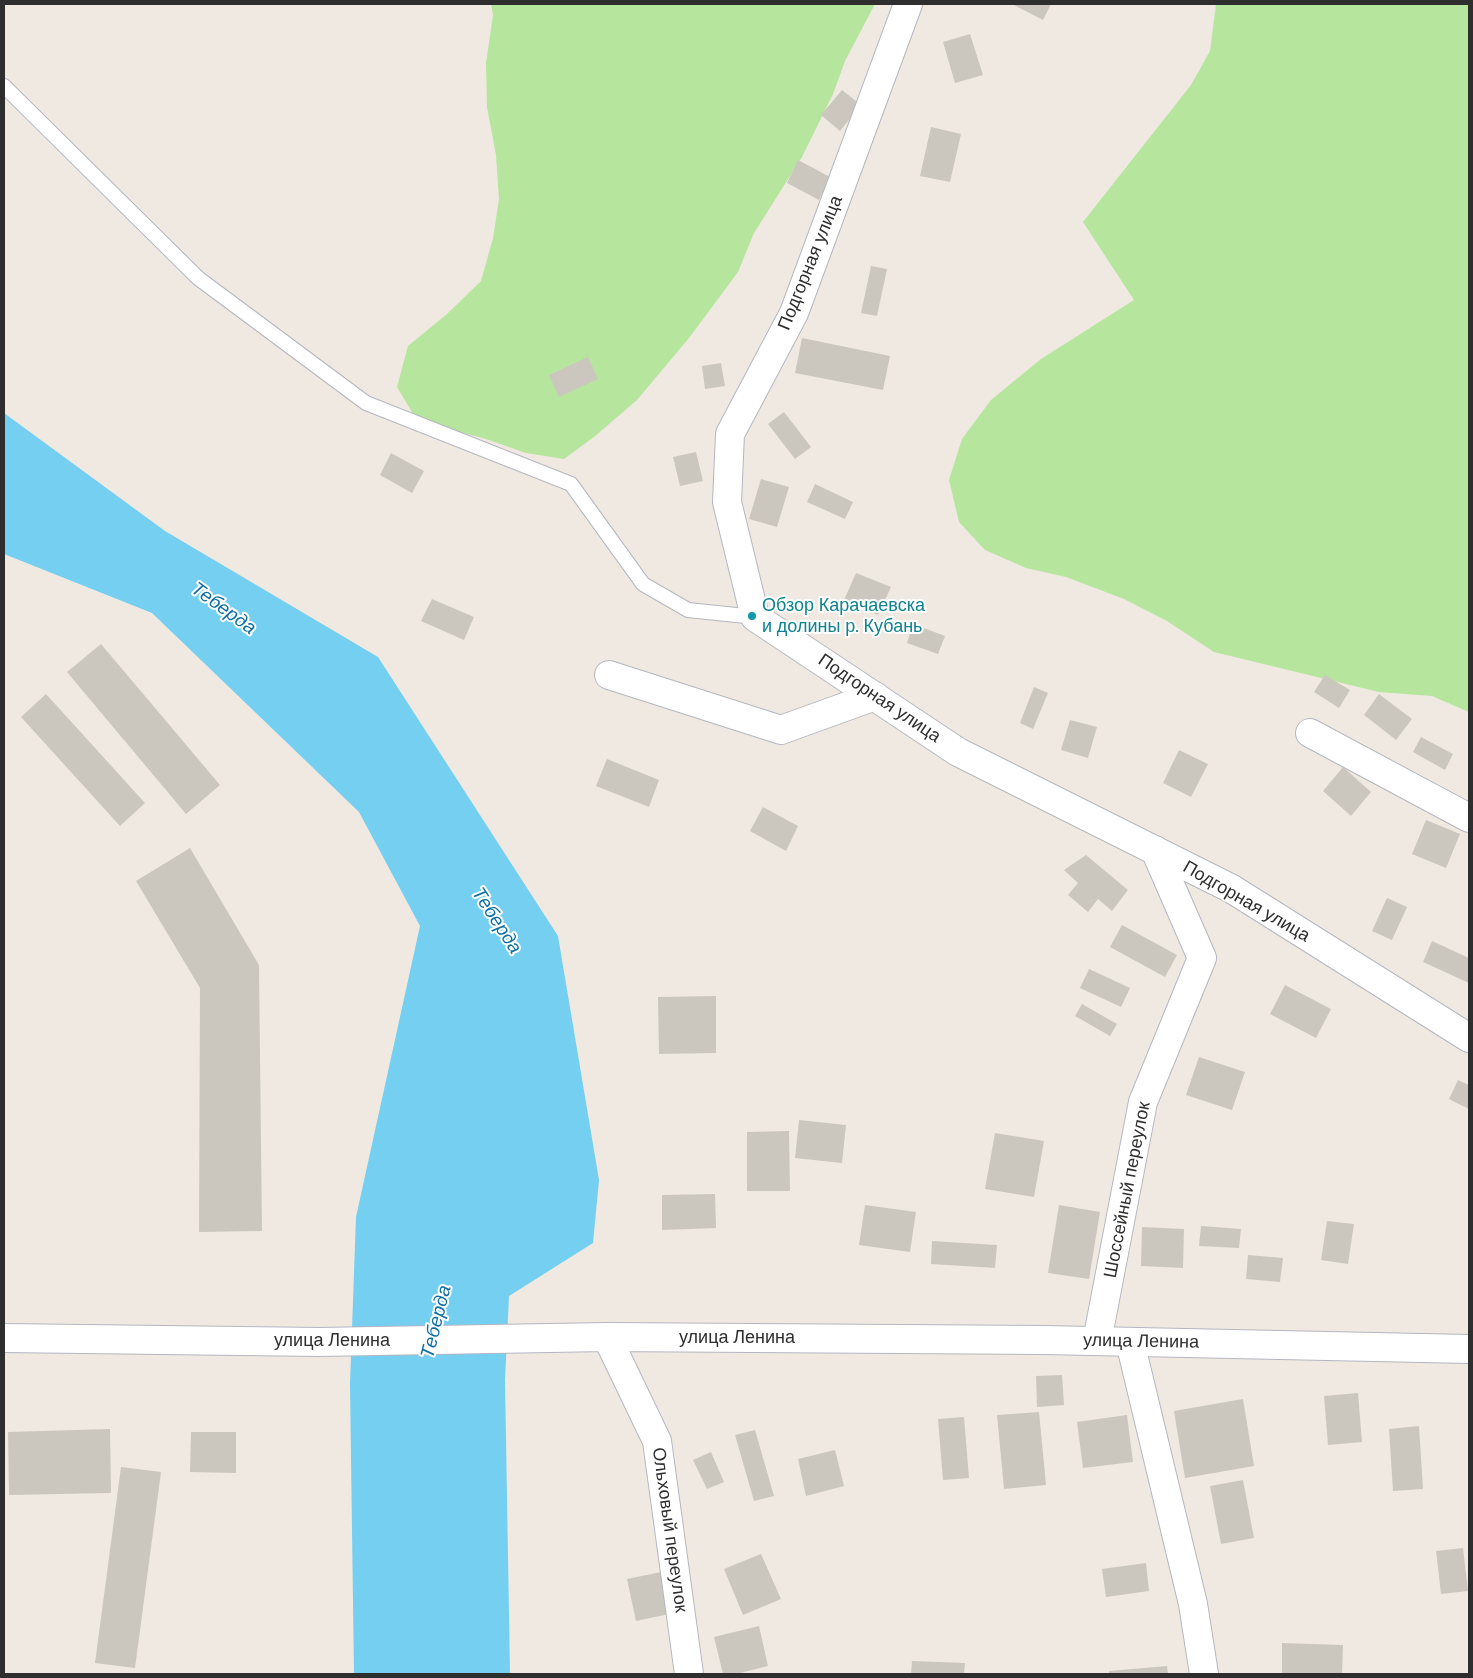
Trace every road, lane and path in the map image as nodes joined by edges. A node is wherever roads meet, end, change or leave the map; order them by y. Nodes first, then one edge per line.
1 (908, 4) edge
2 (4, 86) edge
3 (755, 617) junction
4 (609, 675) dead end
5 (875, 696) junction
6 (1310, 733) dead end
7 (1469, 818) edge
8 (1154, 850) junction
9 (1469, 1038) edge
10 (606, 1337) junction
11 (4, 1338) edge
12 (1098, 1341) junction
13 (1130, 1342) junction
14 (1469, 1348) edge
15 (689, 1674) edge
16 (1204, 1674) edge

1 - 3 street, Подгорная улица
2 - 3 lane
3 - 5 street, Подгорная улица
4 - 5 street
5 - 8 street, Подгорная улица
6 - 7 street
8 - 9 street, Подгорная улица
8 - 12 street, Шоссейный переулок
10 - 11 street, улица Ленина
10 - 12 street, улица Ленина
10 - 15 street, Ольховый переулок
12 - 13 street, улица Ленина
13 - 14 street, улица Ленина
13 - 16 street

